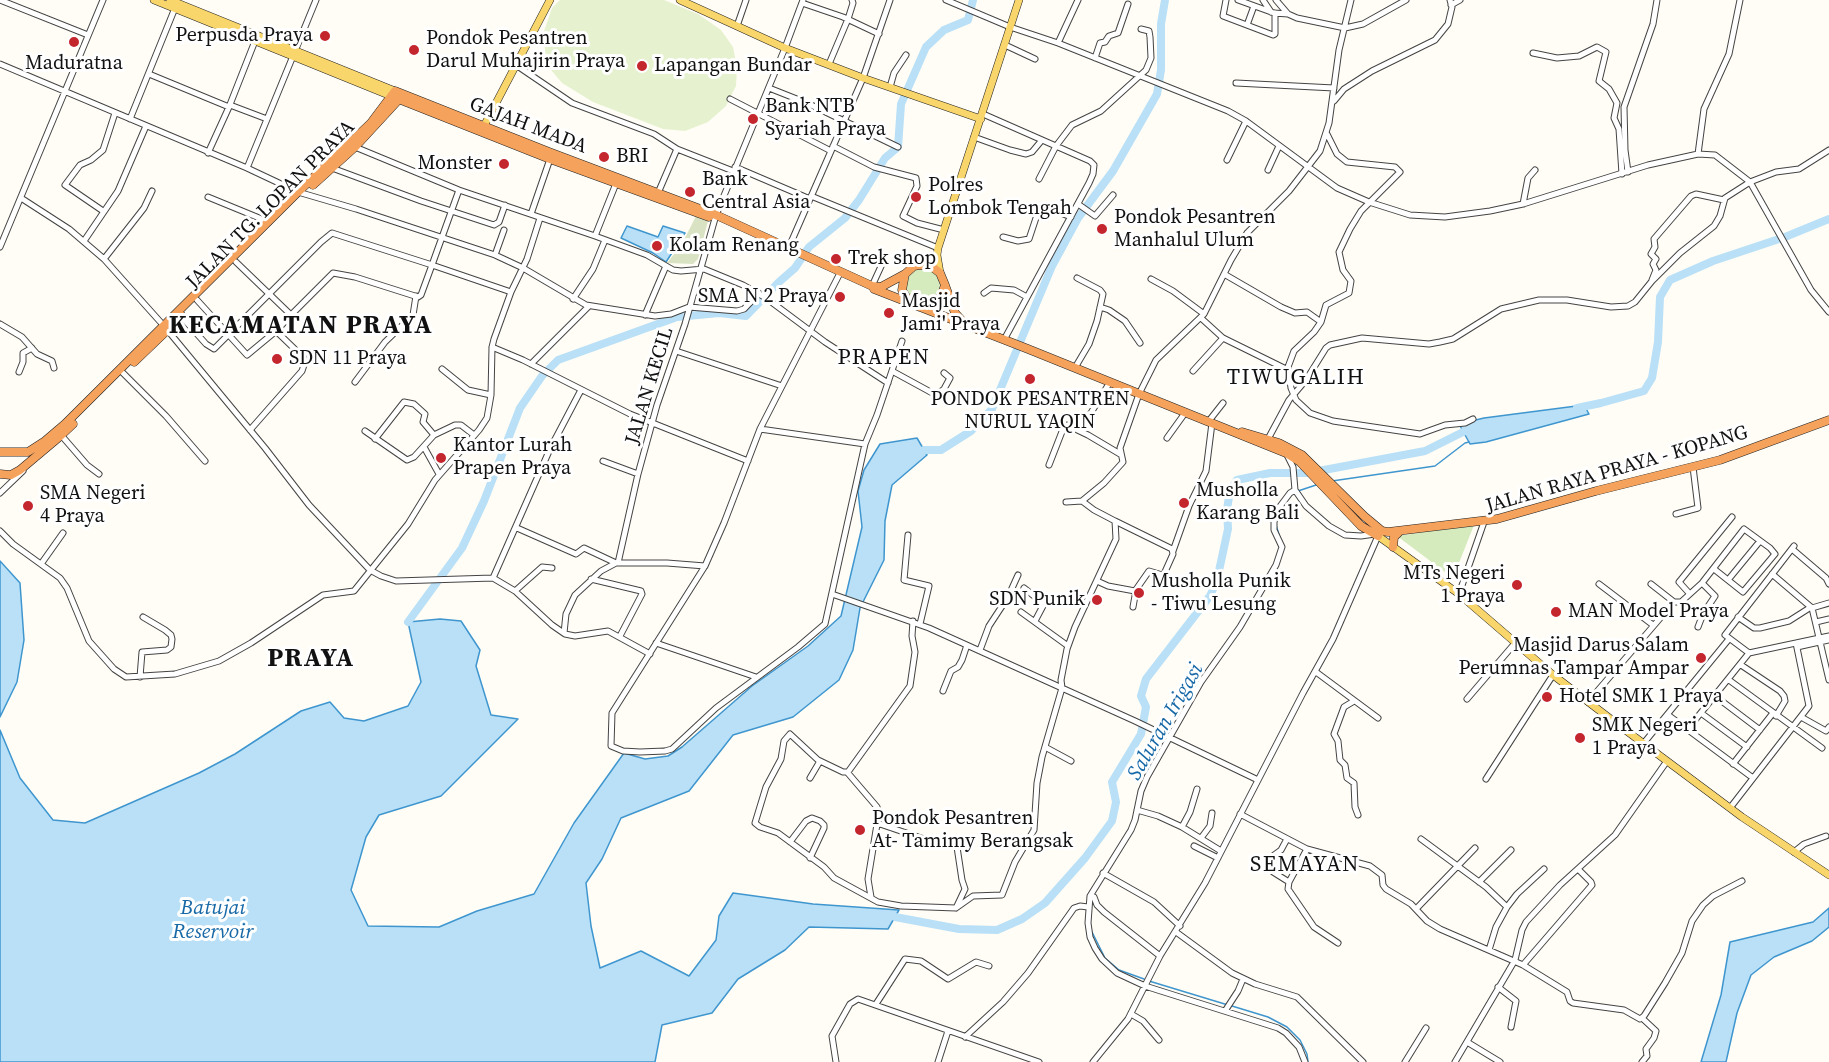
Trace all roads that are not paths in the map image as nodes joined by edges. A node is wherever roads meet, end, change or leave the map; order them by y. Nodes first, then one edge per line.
1 (0, 0) edge
2 (103, 0) edge
3 (154, 0) edge
4 (170, 0) edge
5 (316, 0) edge
6 (550, 0) edge
7 (680, 0) edge
8 (746, 0) edge
9 (852, 0) edge
10 (890, 0) edge
11 (946, 0) edge
12 (1019, 0) edge
13 (1078, 0) edge
14 (1226, 0) edge
15 (1238, 0) edge
16 (1263, 0) edge
17 (1276, 0) edge
18 (1351, 0) edge
19 (1406, 0) edge
20 (1460, 0) edge
21 (1657, 0) edge
22 (1740, 0) edge
23 (802, 1) edge
24 (690, 2) edge
25 (1450, 3) edge
26 (1128, 4) dead end
27 (1254, 6) junction
28 (175, 9) junction
29 (1273, 12) junction
30 (1288, 14) junction
31 (848, 19) junction
32 (217, 22) junction
33 (1247, 25) junction
34 (737, 26) junction
35 (1010, 27) junction
36 (1345, 28) junction
37 (1141, 29) dead end
38 (879, 34) junction
39 (88, 35) junction
40 (255, 40) junction
41 (1058, 43) junction
42 (1005, 45) junction
43 (785, 48) junction
44 (1533, 53) dead end
45 (295, 54) junction
46 (906, 55) dead end
47 (1095, 58) junction
48 (1035, 59) dead end
49 (0, 64) edge
50 (829, 64) junction
51 (516, 65) junction
52 (149, 74) junction
53 (1141, 76) junction
54 (863, 78) junction
55 (1236, 82) dead end
56 (890, 87) junction
57 (769, 88) junction
58 (1334, 88) junction
59 (65, 92) junction
60 (397, 95) junction
61 (730, 99) dead end
62 (1333, 102) junction
63 (230, 106) junction
64 (115, 113) junction
65 (759, 113) junction
66 (982, 116) junction
67 (130, 119) junction
68 (267, 119) junction
69 (844, 121) junction
70 (1245, 121) junction
71 (146, 126) junction
72 (484, 126) junction
73 (1327, 134) junction
74 (974, 137) junction
75 (1042, 140) junction
76 (1056, 146) junction
77 (1279, 146) junction
78 (354, 147) junction
79 (898, 147) dead end
80 (677, 149) junction
81 (832, 149) junction
82 (1829, 150) edge
83 (208, 153) junction
84 (1698, 154) junction
85 (550, 159) junction
86 (1227, 160) dead end
87 (247, 168) junction
88 (332, 168) junction
89 (1308, 168) junction
90 (734, 169) junction
91 (1535, 170) dead end
92 (1268, 171) dead end
93 (1625, 173) junction
94 (1039, 179) dead end
95 (617, 181) junction
96 (1750, 182) junction
97 (459, 190) junction
98 (152, 191) dead end
99 (301, 193) junction
100 (658, 193) junction
101 (1113, 195) dead end
102 (208, 197) dead end
103 (21, 198) junction
104 (810, 198) junction
105 (1724, 200) junction
106 (1369, 202) junction
107 (1524, 204) junction
108 (505, 205) junction
109 (1080, 206) junction
110 (104, 211) junction
111 (451, 212) junction
112 (531, 214) junction
113 (715, 217) junction
114 (1071, 217) junction
115 (540, 218) junction
116 (269, 222) junction
117 (504, 230) dead end
118 (944, 230) junction
119 (596, 236) junction
120 (1003, 237) dead end
121 (442, 238) junction
122 (605, 240) junction
123 (84, 241) junction
124 (0, 247) edge
125 (794, 250) junction
126 (938, 252) junction
127 (495, 255) junction
128 (807, 258) junction
129 (104, 260) junction
130 (236, 262) junction
131 (883, 262) dead end
132 (432, 265) junction
133 (920, 265) junction
134 (666, 266) junction
135 (523, 268) junction
136 (700, 269) junction
137 (940, 273) junction
138 (905, 274) junction
139 (1224, 274) junction
140 (838, 275) junction
141 (1077, 278) dead end
142 (1151, 279) dead end
143 (1652, 281) junction
144 (945, 285) junction
145 (872, 286) junction
146 (511, 292) junction
147 (984, 293) dead end
148 (269, 294) junction
149 (762, 295) junction
150 (416, 296) junction
151 (1027, 297) junction
152 (573, 299) junction
153 (197, 300) junction
154 (911, 303) junction
155 (589, 306) junction
156 (920, 307) junction
157 (1100, 308) junction
158 (689, 309) junction
159 (1829, 312) edge
160 (291, 315) junction
161 (645, 315) junction
162 (182, 316) junction
163 (1202, 316) junction
164 (1321, 322) junction
165 (0, 324) edge
166 (166, 329) junction
167 (276, 331) junction
168 (809, 331) junction
169 (227, 335) junction
170 (1005, 338) junction
171 (1223, 338) junction
172 (902, 341) dead end
173 (1013, 342) junction
174 (1140, 343) dead end
175 (492, 347) junction
176 (32, 348) junction
177 (1029, 348) junction
178 (676, 351) junction
179 (531, 364) junction
180 (1076, 366) junction
181 (54, 368) dead end
182 (442, 369) dead end
183 (892, 370) junction
184 (1288, 370) junction
185 (1193, 371) dead end
186 (19, 372) dead end
187 (123, 373) junction
188 (944, 373) dead end
189 (355, 382) dead end
190 (1110, 382) junction
191 (888, 383) junction
192 (782, 386) junction
193 (581, 390) junction
194 (1140, 393) junction
195 (491, 395) junction
196 (1294, 395) junction
197 (1223, 403) dead end
198 (1185, 413) junction
199 (1089, 416) dead end
200 (1473, 419) dead end
201 (1829, 420) edge
202 (1210, 422) junction
203 (653, 423) junction
204 (250, 429) junction
205 (760, 429) junction
206 (365, 431) dead end
207 (62, 435) junction
208 (434, 435) junction
209 (474, 435) junction
210 (1167, 438) dead end
211 (1268, 439) junction
212 (375, 440) junction
213 (865, 444) junction
214 (424, 447) junction
215 (0, 452) edge
216 (28, 452) junction
217 (1120, 454) junction
218 (34, 459) junction
219 (205, 461) dead end
220 (603, 461) dead end
221 (748, 461) junction
222 (1299, 462) junction
223 (1049, 465) dead end
224 (1693, 467) junction
225 (0, 474) edge
226 (99, 474) dead end
227 (440, 474) junction
228 (638, 474) junction
229 (1327, 486) junction
230 (1297, 492) junction
231 (0, 493) edge
232 (1082, 501) junction
233 (1066, 502) dead end
234 (1676, 514) dead end
235 (1732, 517) dead end
236 (1115, 521) junction
237 (1484, 522) junction
238 (516, 528) junction
239 (0, 531) edge
240 (1400, 531) junction
241 (63, 533) dead end
242 (908, 535) dead end
243 (1376, 535) junction
244 (1760, 541) junction
245 (1393, 547) junction
246 (1173, 551) junction
247 (617, 563) junction
248 (41, 564) junction
249 (705, 566) junction
250 (552, 568) dead end
251 (1714, 568) junction
252 (370, 570) junction
253 (1772, 574) junction
254 (1018, 575) dead end
255 (493, 578) junction
256 (591, 579) junction
257 (1728, 580) junction
258 (1097, 581) junction
259 (1702, 583) junction
260 (1599, 584) dead end
261 (1651, 584) dead end
262 (1829, 584) edge
263 (1024, 588) dead end
264 (1136, 590) junction
265 (515, 591) junction
266 (1689, 593) junction
267 (832, 594) junction
268 (1458, 594) junction
269 (1674, 602) junction
270 (1829, 603) edge
271 (1133, 607) dead end
272 (1811, 608) junction
273 (1021, 612) dead end
274 (143, 617) dead end
275 (1738, 617) junction
276 (1829, 619) edge
277 (1035, 621) junction
278 (1816, 622) junction
279 (916, 623) junction
280 (1653, 625) junction
281 (1698, 627) dead end
282 (564, 633) junction
283 (620, 636) junction
284 (1829, 638) edge
285 (1729, 639) junction
286 (1820, 640) junction
287 (1516, 642) junction
288 (656, 643) junction
289 (967, 645) junction
290 (1797, 645) junction
291 (1068, 646) junction
292 (980, 650) junction
293 (1749, 653) junction
294 (650, 654) junction
295 (1741, 665) junction
296 (1316, 672) junction
297 (1553, 675) junction
298 (140, 677) junction
299 (756, 677) junction
300 (1729, 680) junction
301 (1829, 680) edge
302 (1062, 688) junction
303 (942, 691) dead end
304 (1715, 696) junction
305 (1467, 699) dead end
306 (1354, 701) junction
307 (1588, 702) junction
308 (1701, 713) junction
309 (1775, 714) junction
310 (1668, 715) junction
311 (1801, 717) junction
312 (1378, 718) dead end
313 (1793, 728) junction
314 (1827, 729) edge
315 (1687, 730) junction
316 (1760, 730) junction
317 (1172, 738) junction
318 (1643, 744) junction
319 (1045, 747) junction
320 (1747, 747) junction
321 (1822, 748) dead end
322 (820, 761) junction
323 (1071, 761) dead end
324 (1667, 761) junction
325 (1733, 764) junction
326 (847, 772) junction
327 (810, 778) dead end
328 (1486, 778) dead end
329 (1753, 778) junction
330 (1258, 780) junction
331 (1197, 789) dead end
332 (1730, 808) junction
333 (1139, 810) junction
334 (1212, 813) dead end
335 (1240, 814) junction
336 (1358, 815) dead end
337 (877, 823) junction
338 (1182, 827) junction
339 (1826, 836) dead end
340 (1201, 838) junction
341 (1287, 839) junction
342 (1421, 839) dead end
343 (790, 842) junction
344 (1194, 846) dead end
345 (1475, 848) dead end
346 (1306, 849) junction
347 (1511, 850) dead end
348 (1221, 851) junction
349 (1794, 852) junction
350 (810, 858) junction
351 (1218, 858) junction
352 (1458, 867) junction
353 (1544, 869) dead end
354 (1578, 869) junction
355 (1105, 874) junction
356 (1829, 875) edge
357 (1743, 881) dead end
358 (1289, 882) junction
359 (1479, 882) junction
360 (871, 897) junction
361 (1092, 897) junction
362 (1088, 907) junction
363 (1507, 907) junction
364 (956, 908) junction
365 (1416, 909) junction
366 (1180, 926) junction
367 (1176, 932) junction
368 (1338, 943) dead end
369 (1489, 950) junction
370 (1160, 956) junction
371 (1515, 960) junction
372 (1524, 965) junction
373 (988, 966) dead end
374 (1243, 979) junction
375 (1146, 983) junction
376 (1498, 987) junction
377 (876, 1004) junction
378 (1225, 1011) junction
379 (1131, 1014) junction
380 (1642, 1018) junction
381 (1511, 1027) dead end
382 (1426, 1028) dead end
383 (948, 1031) junction
384 (965, 1037) junction
385 (1159, 1040) dead end
386 (1467, 1042) junction
387 (836, 1062) edge
388 (938, 1062) edge
389 (1039, 1062) edge
390 (1093, 1062) edge
391 (1305, 1062) edge
392 (1363, 1062) edge
393 (1405, 1062) edge
394 (1455, 1062) edge
395 (1500, 1062) edge
396 (1642, 1062) edge

1 - 39 street
2 - 39 street
3 - 28 main road, GAJAH MADA
4 - 32 main road, GAJAH MADA
5 - 45 street
6 - 51 main road
7 - 24 main road
8 - 34 street
9 - 31 street
10 - 38 street
11 - 35 street
12 - 35 main road
13 - 41 street
14 - 33 street
15 - 27 street
16 - 29 street
17 - 30 street
18 - 36 street
19 - 36 street
20 - 25 street
21 - 93 street
22 - 84 street
23 - 31 street
23 - 43 street, JALAN KECIL
24 - 34 main road
25 - 62 street
26 - 47 street
27 - 29 street
27 - 33 street
28 - 32 main road, GAJAH MADA
28 - 52 street
29 - 30 street
29 - 33 street
30 - 36 street
31 - 38 street
31 - 50 street
32 - 40 main road, GAJAH MADA
32 - 45 main road, GAJAH MADA
34 - 43 main road
35 - 41 street
35 - 42 main road
36 - 58 street
37 - 53 street
38 - 54 street
39 - 59 street
40 - 45 main road, GAJAH MADA
40 - 63 street
41 - 47 street
42 - 48 street
42 - 66 main road
43 - 50 main road
43 - 57 street, JALAN KECIL
44 - 93 street
45 - 60 main road, GAJAH MADA
45 - 68 street
46 - 56 street
47 - 53 street
49 - 59 street
50 - 54 main road
51 - 72 main road
51 - 80 street
52 - 63 street
52 - 67 street
53 - 70 street
53 - 76 street
54 - 56 main road
54 - 69 street
55 - 58 street
56 - 66 main road
57 - 65 street, JALAN KECIL
57 - 69 street
58 - 62 street
59 - 64 street
59 - 103 street
60 - 72 highway, GAJAH MADA
60 - 78 highway, JALAN TG. LOPAN PRAYA
60 - 85 highway, GAJAH MADA
60 - 99 highway, JALAN TG. LOPAN PRAYA
61 - 65 street
62 - 73 street
63 - 68 street
63 - 83 street
64 - 67 street
64 - 110 street
65 - 81 street
65 - 90 street, JALAN KECIL
66 - 74 main road
66 - 75 street
67 - 71 street
68 - 87 street
69 - 79 street
69 - 81 street
70 - 77 street
70 - 86 street
71 - 83 street
71 - 110 street
72 - 95 highway, GAJAH MADA
73 - 89 street
73 - 106 street
74 - 75 street
74 - 118 main road
75 - 76 street
76 - 94 street
76 - 109 street
77 - 89 street
77 - 92 street
78 - 88 highway, JALAN TG. LOPAN PRAYA
78 - 97 street
80 - 90 street
80 - 100 street
81 - 104 street
81 - 118 street
82 - 96 street
83 - 87 street
84 - 93 street
84 - 96 street
85 - 95 highway, GAJAH MADA
85 - 112 street
87 - 99 street
88 - 99 highway, JALAN TG. LOPAN PRAYA
88 - 111 street
89 - 106 street
89 - 139 street
90 - 104 street
90 - 113 street, JALAN KECIL
91 - 107 street
93 - 107 street
95 - 100 highway, GAJAH MADA
95 - 113 highway, GAJAH MADA
95 - 119 street
96 - 105 street
96 - 159 street
97 - 108 street
97 - 111 street
98 - 129 street
99 - 116 highway, JALAN TG. LOPAN PRAYA
99 - 121 street
99 - 130 highway, JALAN TG. LOPAN PRAYA
100 - 113 highway, GAJAH MADA
101 - 109 street
102 - 116 street
103 - 123 street
103 - 124 street
104 - 125 street
104 - 126 street
105 - 143 street
105 - 143 street
106 - 107 street
106 - 164 street
108 - 111 street
108 - 112 street
109 - 114 street
110 - 123 street
111 - 121 street
112 - 115 street
113 - 125 highway, GAJAH MADA
113 - 136 street, JALAN KECIL
114 - 120 street
114 - 151 street
115 - 119 street
115 - 135 street
116 - 166 highway, JALAN TG. LOPAN PRAYA
117 - 127 street
118 - 126 main road
119 - 122 street
121 - 127 street
121 - 132 street
122 - 134 street
122 - 152 street
123 - 129 street
125 - 128 highway, GAJAH MADA
126 - 133 main road
126 - 137 main road
127 - 135 street
128 - 140 highway
128 - 145 highway
129 - 166 street
130 - 148 street
130 - 153 highway, JALAN TG. LOPAN PRAYA
131 - 145 street
132 - 146 street
132 - 148 street
132 - 150 street
133 - 137 highway
133 - 138 highway
134 - 136 street
134 - 161 street
135 - 146 street
135 - 152 street
136 - 149 street
136 - 158 street, JALAN KECIL
137 - 144 highway
138 - 145 highway
138 - 154 highway
139 - 163 street
139 - 164 street
140 - 154 highway
140 - 168 street
141 - 157 street
142 - 163 street
143 - 196 street
144 - 156 highway
144 - 170 highway
146 - 175 street
147 - 151 street
148 - 160 street
148 - 169 street
149 - 158 street
149 - 168 street
150 - 160 street
150 - 189 street
151 - 170 street
152 - 155 street
153 - 162 highway, JALAN TG. LOPAN PRAYA
153 - 169 street
154 - 156 highway
155 - 161 street
155 - 179 street
156 - 173 highway
157 - 174 street
157 - 180 street
158 - 161 street
158 - 178 street, JALAN KECIL
160 - 167 street
162 - 166 highway, JALAN TG. LOPAN PRAYA
162 - 169 street
163 - 171 street
163 - 194 street
164 - 184 street
165 - 176 street
166 - 187 highway, JALAN TG. LOPAN PRAYA
166 - 204 street
166 - 216 highway, JALAN TG. LOPAN PRAYA
167 - 169 street
167 - 204 street
168 - 191 street
168 - 192 street
170 - 173 highway
171 - 184 street
171 - 185 street
172 - 183 street
173 - 177 highway
175 - 179 street
175 - 195 street
176 - 181 street
176 - 186 street
177 - 180 highway
177 - 190 highway
178 - 192 street
178 - 203 street, JALAN KECIL
179 - 193 street
180 - 194 highway
182 - 195 street
183 - 188 street
183 - 191 street
184 - 196 street
187 - 207 highway, JALAN TG. LOPAN PRAYA
187 - 219 street
190 - 194 highway
190 - 199 street
191 - 213 street
192 - 205 street
193 - 203 street
193 - 238 street
194 - 198 highway
194 - 202 highway
194 - 217 street
195 - 209 street
196 - 200 street
196 - 211 street
197 - 202 street
198 - 202 highway
198 - 210 street
201 - 224 highway, JALAN RAYA PRAYA - KOPANG
202 - 211 highway
202 - 222 highway
202 - 246 street
203 - 221 street
203 - 228 street, JALAN KECIL
204 - 252 street
205 - 213 street
205 - 221 street
206 - 212 street
207 - 218 highway, JALAN TG. LOPAN PRAYA
207 - 226 street
208 - 209 street
208 - 212 street
208 - 214 street
209 - 227 street
211 - 222 highway
212 - 214 street
213 - 267 street
214 - 227 street
215 - 216 highway
216 - 218 street
217 - 223 street
217 - 232 street
218 - 225 highway, JALAN TG. LOPAN PRAYA
218 - 231 street
220 - 228 street
221 - 249 street
222 - 229 highway
222 - 230 street
224 - 234 street
224 - 237 highway, JALAN RAYA PRAYA - KOPANG
227 - 252 street
228 - 247 street, JALAN KECIL
229 - 240 highway
229 - 243 highway
230 - 243 street
230 - 317 street
232 - 233 street
232 - 236 street
235 - 266 street
236 - 246 street
236 - 258 street
237 - 240 highway
237 - 268 street, JALAN RAYA PRAYA - KOPANG
238 - 247 street
238 - 255 street
239 - 248 street
240 - 245 highway
241 - 248 street
242 - 279 street
243 - 245 main road
243 - 296 street
244 - 251 street
244 - 257 street
244 - 257 street
245 - 268 main road
246 - 264 street
247 - 249 street
247 - 256 street
248 - 298 street
249 - 288 street
250 - 265 street
251 - 257 street
251 - 259 street
252 - 255 street
252 - 298 street
253 - 262 street
253 - 272 street
253 - 275 street
254 - 292 street
255 - 265 street
256 - 282 street
256 - 283 street
258 - 264 street
258 - 291 street
259 - 266 street
259 - 281 street
260 - 280 street
261 - 269 street
263 - 277 street
264 - 271 street
265 - 282 street
266 - 269 street
267 - 279 street
267 - 299 street
268 - 287 main road
269 - 280 street
270 - 272 street
272 - 275 street
272 - 278 street
273 - 277 street
274 - 298 street
275 - 285 street
276 - 278 street
277 - 291 street
278 - 286 street
279 - 289 street
279 - 326 street
280 - 307 street
282 - 283 street
283 - 294 street
284 - 286 street
285 - 293 street
285 - 310 street
286 - 290 street
286 - 301 street
287 - 297 main road
287 - 305 street
288 - 294 street
288 - 299 street
289 - 292 street
289 - 303 street
290 - 293 street
290 - 311 street
291 - 302 street
292 - 302 street
293 - 295 street
294 - 299 street
295 - 300 street
295 - 309 street
296 - 306 street
296 - 330 street
297 - 307 main road
297 - 328 street
300 - 304 street
300 - 309 street
302 - 317 street
302 - 319 street
304 - 308 street
304 - 316 street
306 - 312 street
306 - 336 street
307 - 318 main road
308 - 315 street
308 - 320 street
309 - 313 street
309 - 316 street
310 - 315 street
310 - 318 street
311 - 313 street
311 - 314 street
313 - 321 street
313 - 329 street
315 - 325 street
316 - 320 street
317 - 330 street
317 - 333 street
318 - 324 main road
319 - 323 street
319 - 364 street
320 - 325 street
322 - 326 street
322 - 327 street
322 - 343 street
324 - 332 main road
324 - 354 street
325 - 329 street
326 - 337 street
329 - 332 street
330 - 335 street
331 - 338 street
332 - 349 main road
333 - 338 street
333 - 355 street
334 - 340 street
335 - 341 street
335 - 348 street
337 - 360 street
337 - 364 street
338 - 340 street
339 - 349 street
340 - 348 street
341 - 346 street
341 - 358 street
342 - 352 street
343 - 350 street
343 - 350 street
344 - 351 street
345 - 352 street
346 - 358 street
346 - 365 street
347 - 359 street
348 - 351 street
349 - 356 main road
350 - 360 street
351 - 366 street
352 - 359 street
352 - 365 street
353 - 363 street
354 - 371 street
354 - 372 street
355 - 361 street
355 - 366 street
357 - 380 street
358 - 368 street
359 - 363 street
360 - 364 street
361 - 362 street
361 - 370 street
362 - 375 street
362 - 384 street
363 - 369 street
365 - 369 street
366 - 367 street
367 - 370 street
367 - 374 street
369 - 371 street
370 - 375 street
371 - 372 street
371 - 376 street
372 - 380 street
373 - 377 street
374 - 378 street
374 - 392 street
375 - 378 street
375 - 379 street
376 - 381 street
376 - 386 street
377 - 383 street
377 - 387 street
378 - 391 street
379 - 385 street
379 - 390 street
380 - 396 street
382 - 393 street
383 - 384 street
383 - 388 street
384 - 389 street
386 - 394 street
386 - 395 street

